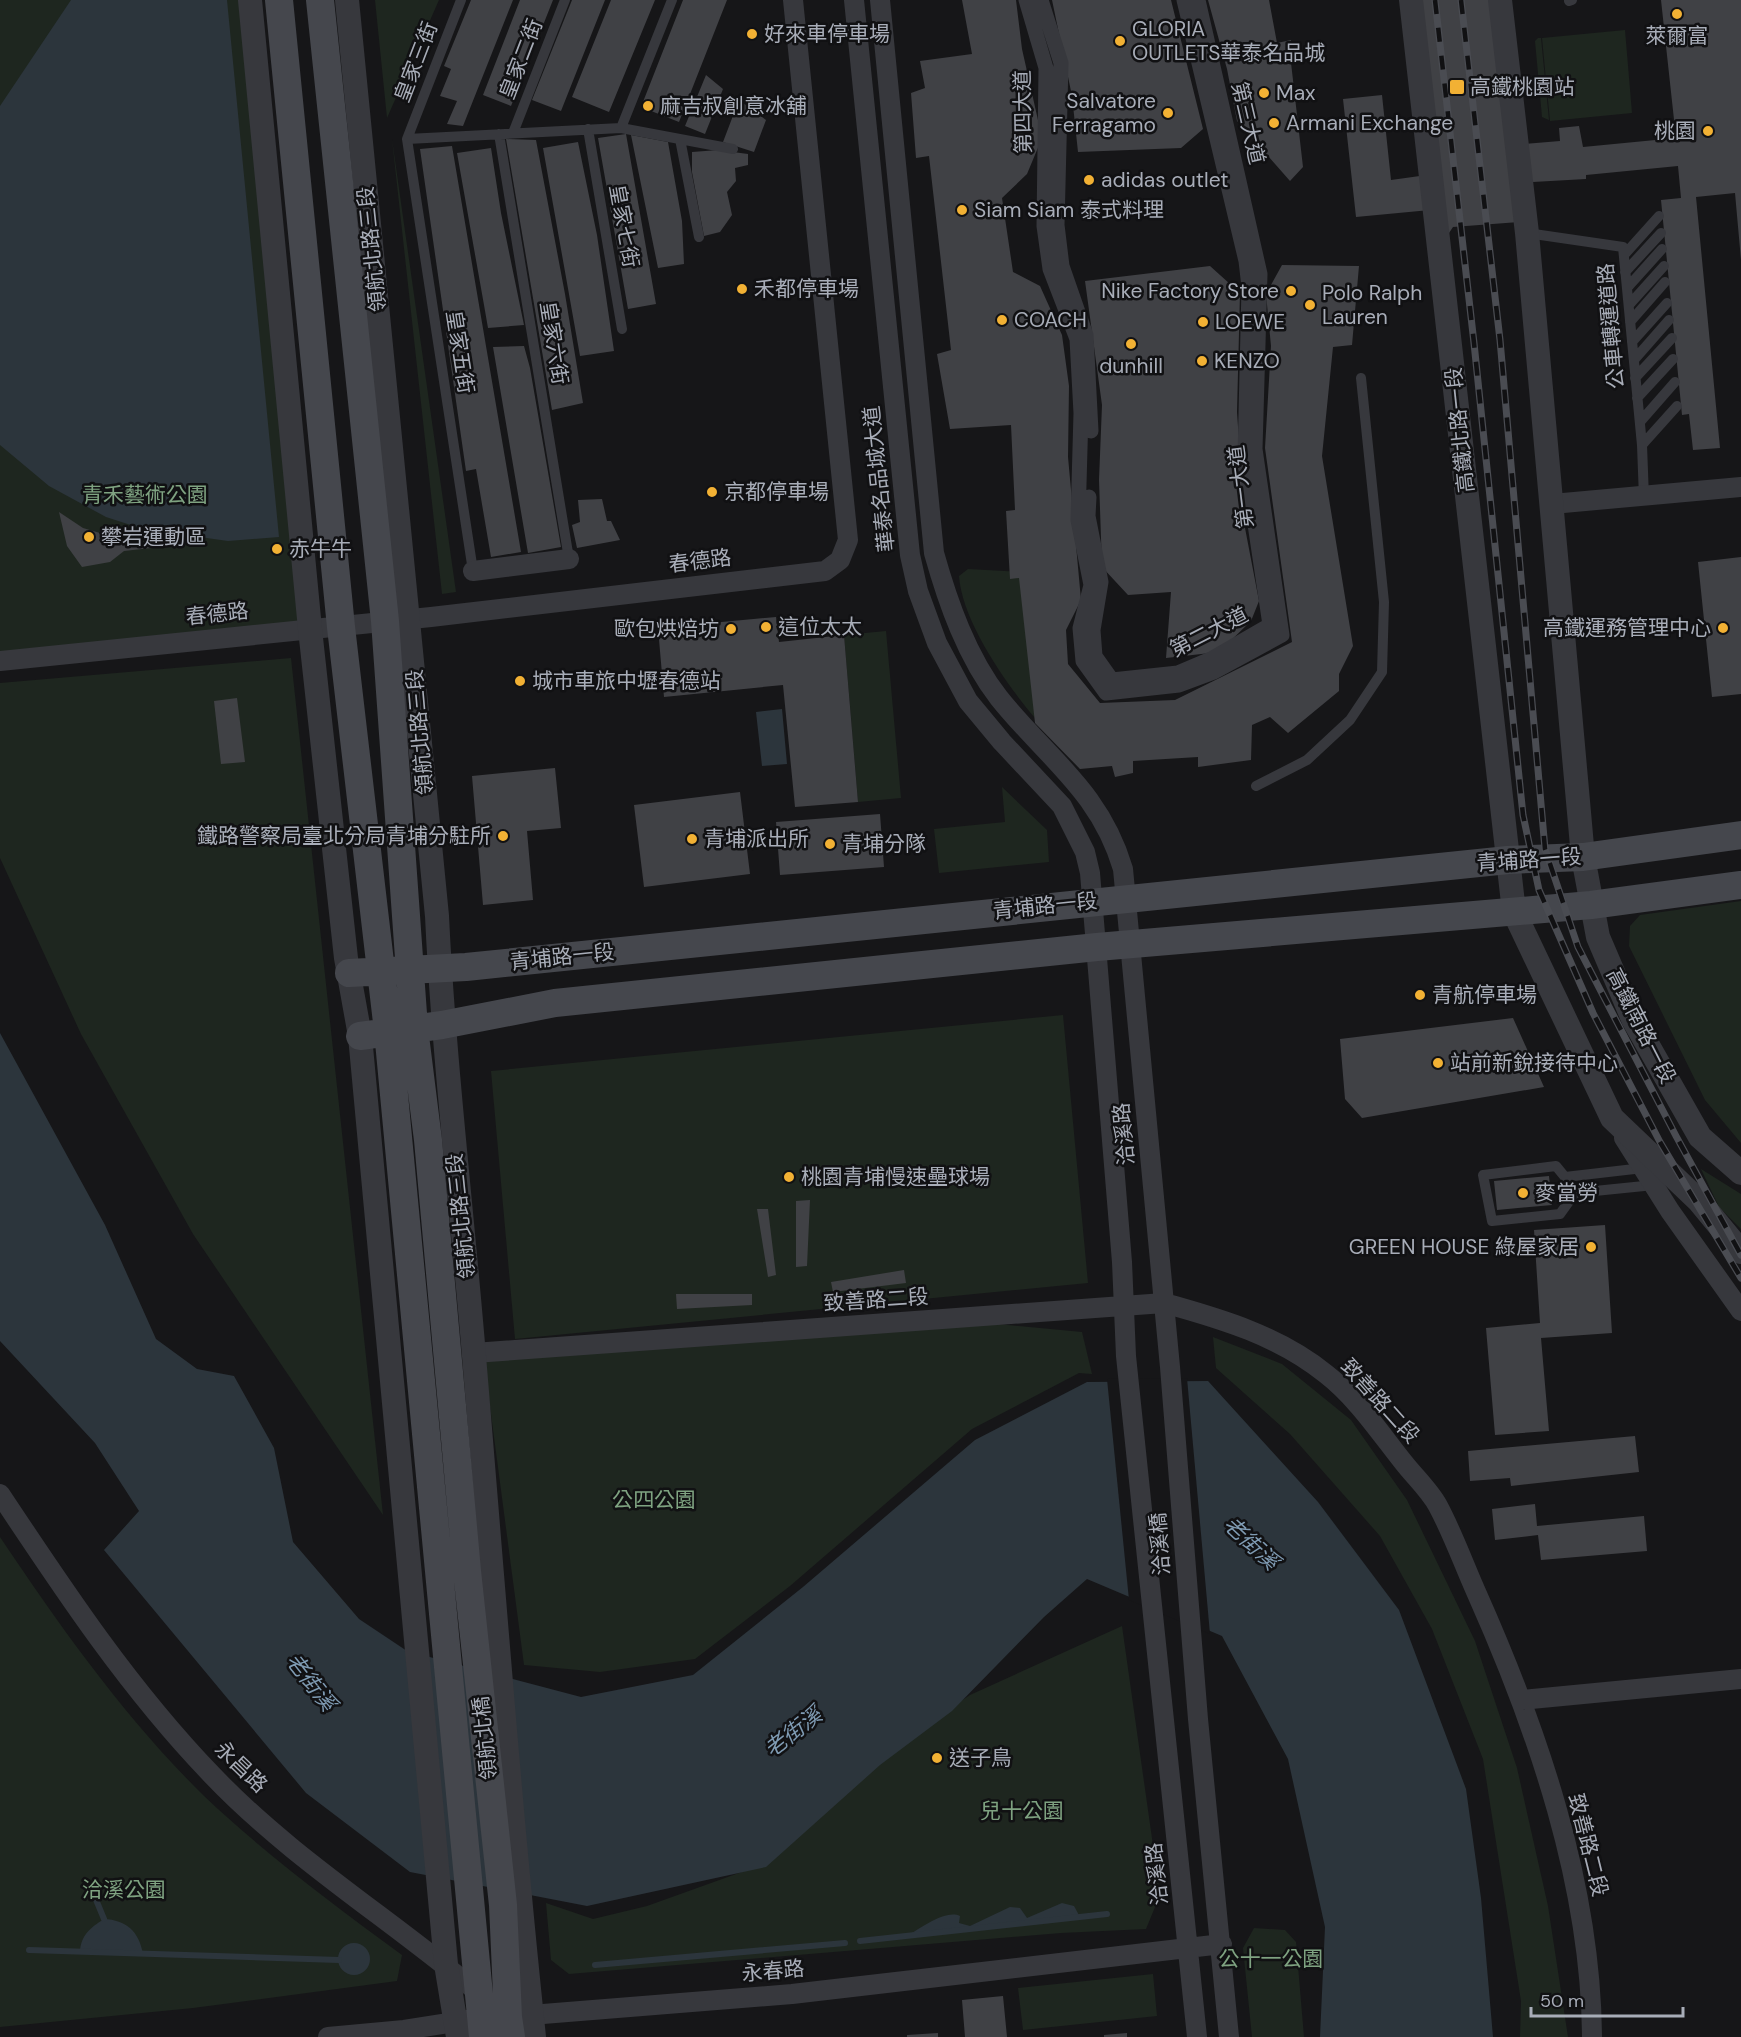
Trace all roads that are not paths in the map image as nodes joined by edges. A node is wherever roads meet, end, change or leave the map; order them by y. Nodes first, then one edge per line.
1 (250, 0) edge
2 (279, 0) edge
3 (320, 0) edge
4 (347, 0) edge
5 (461, 0) edge
6 (565, 0) edge
7 (672, 0) edge
8 (793, 0) edge
9 (854, 0) edge
10 (879, 0) edge
11 (1026, 0) edge
12 (1041, 0) edge
13 (1184, 0) edge
14 (1198, 0) edge
15 (1411, 0) edge
16 (1500, 0) edge
17 (621, 128) junction
18 (588, 129) junction
19 (513, 133) junction
20 (499, 134) junction
21 (407, 139) junction
22 (680, 139) junction
23 (733, 149) dead end
24 (1243, 216) junction
25 (1659, 216) dead end
26 (1050, 225) junction
27 (1527, 233) junction
28 (1661, 233) dead end
29 (699, 237) dead end
30 (1662, 249) dead end
31 (1624, 255) junction
32 (1664, 266) dead end
33 (1625, 272) junction
34 (1665, 282) dead end
35 (1627, 288) junction
36 (1667, 303) dead end
37 (1629, 306) junction
38 (1669, 320) dead end
39 (1630, 321) junction
40 (622, 329) dead end
41 (1672, 338) dead end
42 (1632, 342) junction
43 (1673, 359) dead end
44 (1634, 360) junction
45 (1361, 378) dead end
46 (1635, 378) junction
47 (1675, 382) dead end
48 (1637, 398) junction
49 (1677, 406) dead end
50 (1640, 422) junction
51 (1642, 445) junction
52 (1741, 487) edge
53 (1644, 498) junction
54 (1552, 504) junction
55 (570, 559) joint
56 (473, 571) joint
57 (397, 620) junction
58 (341, 627) junction
59 (310, 628) junction
60 (0, 661) edge
61 (1179, 685) joint
62 (1256, 786) dead end
63 (1741, 835) edge
64 (1583, 857) junction
65 (1508, 860) junction
66 (1741, 885) edge
67 (1126, 897) junction
68 (1092, 901) junction
69 (1591, 905) junction
70 (1514, 912) junction
71 (1131, 944) junction
72 (1097, 947) junction
73 (439, 968) junction
74 (409, 969) junction
75 (381, 970) junction
76 (349, 974) junction
77 (442, 1025) junction
78 (401, 1030) junction
79 (360, 1036) junction
80 (1612, 1118) junction
81 (1643, 1168) junction
82 (1741, 1173) edge
83 (1654, 1185) junction
84 (1741, 1252) edge
85 (1164, 1303) junction
86 (1124, 1304) junction
87 (1741, 1311) edge
88 (474, 1353) junction
89 (1126, 1356) joint
90 (1170, 1366) joint
91 (0, 1494) edge
92 (438, 1569) joint
93 (479, 1572) junction
94 (1741, 1679) edge
95 (1522, 1700) junction
96 (1164, 1706) joint
97 (1222, 1944) junction
98 (1189, 1948) junction
99 (446, 1964) junction
100 (494, 2024) edge
101 (328, 2037) edge
102 (1197, 2037) edge
103 (1229, 2037) edge
104 (1592, 2037) edge

1 - 59 street
2 - 58 main road, 領航北路三段
3 - 57 main road, 領航北路三段
4 - 57 street, 領航北路三段
5 - 21 lane, 皇家三街
6 - 19 lane, 皇家二街
7 - 17 lane
8 - 57 street, 春德路
9 - 68 street, 華泰名品城大道
10 - 67 street
11 - 26 street, 第四大道
12 - 26 street, 第四大道
13 - 24 street, 第三大道
14 - 24 street, 第三大道
15 - 65 street, 高鐵北路一段
16 - 27 street
17 - 18 lane
17 - 22 lane
18 - 19 lane
18 - 40 lane, 皇家七街
19 - 20 lane
20 - 21 lane
20 - 55 lane, 皇家六街
21 - 56 lane, 皇家五街
22 - 23 lane
22 - 29 lane
24 - 26 street, 第二大道
24 - 61 street, 第一大道
25 - 31 lane
26 - 61 street, 第二大道
27 - 31 lane, 公車轉運道路
27 - 54 street
28 - 33 lane
30 - 35 lane
31 - 33 lane, 公車轉運道路
32 - 37 lane
33 - 35 lane, 公車轉運道路
34 - 39 lane
35 - 37 lane, 公車轉運道路
36 - 42 lane
37 - 39 lane, 公車轉運道路
38 - 44 lane
39 - 42 lane, 公車轉運道路
41 - 46 lane
42 - 44 lane, 公車轉運道路
43 - 48 lane
44 - 46 lane, 公車轉運道路
45 - 62 lane
46 - 48 lane, 公車轉運道路
47 - 50 lane
48 - 50 lane, 公車轉運道路
49 - 51 lane
50 - 51 lane, 公車轉運道路
51 - 53 lane, 公車轉運道路
52 - 53 street
53 - 54 street
54 - 64 street
55 - 56 street
57 - 58 street, 春德路
57 - 73 street, 領航北路三段
57 - 74 main road, 領航北路三段
58 - 59 street, 春德路
58 - 75 main road, 領航北路三段
59 - 60 street, 春德路
59 - 76 street
63 - 64 main road, 青埔路一段
64 - 65 main road, 青埔路一段
64 - 69 street, 高鐵南路一段
65 - 67 main road, 青埔路一段
65 - 70 street
66 - 69 main road
67 - 68 main road, 青埔路一段
67 - 71 street, 洽溪路
68 - 72 street, 洽溪路
68 - 73 main road, 青埔路一段
69 - 70 main road
69 - 82 street, 高鐵南路一段
70 - 71 main road
70 - 80 street
71 - 72 main road
71 - 85 street, 洽溪路
72 - 77 main road
72 - 86 street, 洽溪路
73 - 74 main road, 青埔路一段
73 - 77 street, 領航北路三段
74 - 75 main road, 青埔路一段
74 - 78 main road, 領航北路三段
75 - 76 main road, 青埔路一段
75 - 78 main road, 領航北路三段
76 - 79 street
77 - 78 main road
77 - 88 street, 領航北路三段
78 - 79 main road
78 - 92 main road, 領航北路三段
78 - 93 main road, 領航北路三段
79 - 99 street
80 - 81 street
80 - 84 street
81 - 83 street
81 - 83 lane
83 - 87 street
85 - 86 street, 致善路二段
85 - 90 street, 洽溪路
85 - 95 street, 致善路二段
86 - 88 street, 致善路二段
86 - 89 street, 洽溪路
88 - 93 street, 領航北路三段
89 - 96 street, 洽溪橋
90 - 97 street, 洽溪橋
91 - 99 street, 永昌路
92 - 100 main road, 領航北橋
93 - 100 main road, 領航北橋
94 - 95 street
95 - 104 street, 致善路二段
96 - 98 street, 洽溪路
97 - 98 street, 永春路
97 - 103 street
98 - 100 street, 永春路
98 - 102 street, 洽溪路
99 - 100 street
99 - 100 street, 永昌路
100 - 101 street, 永春路

